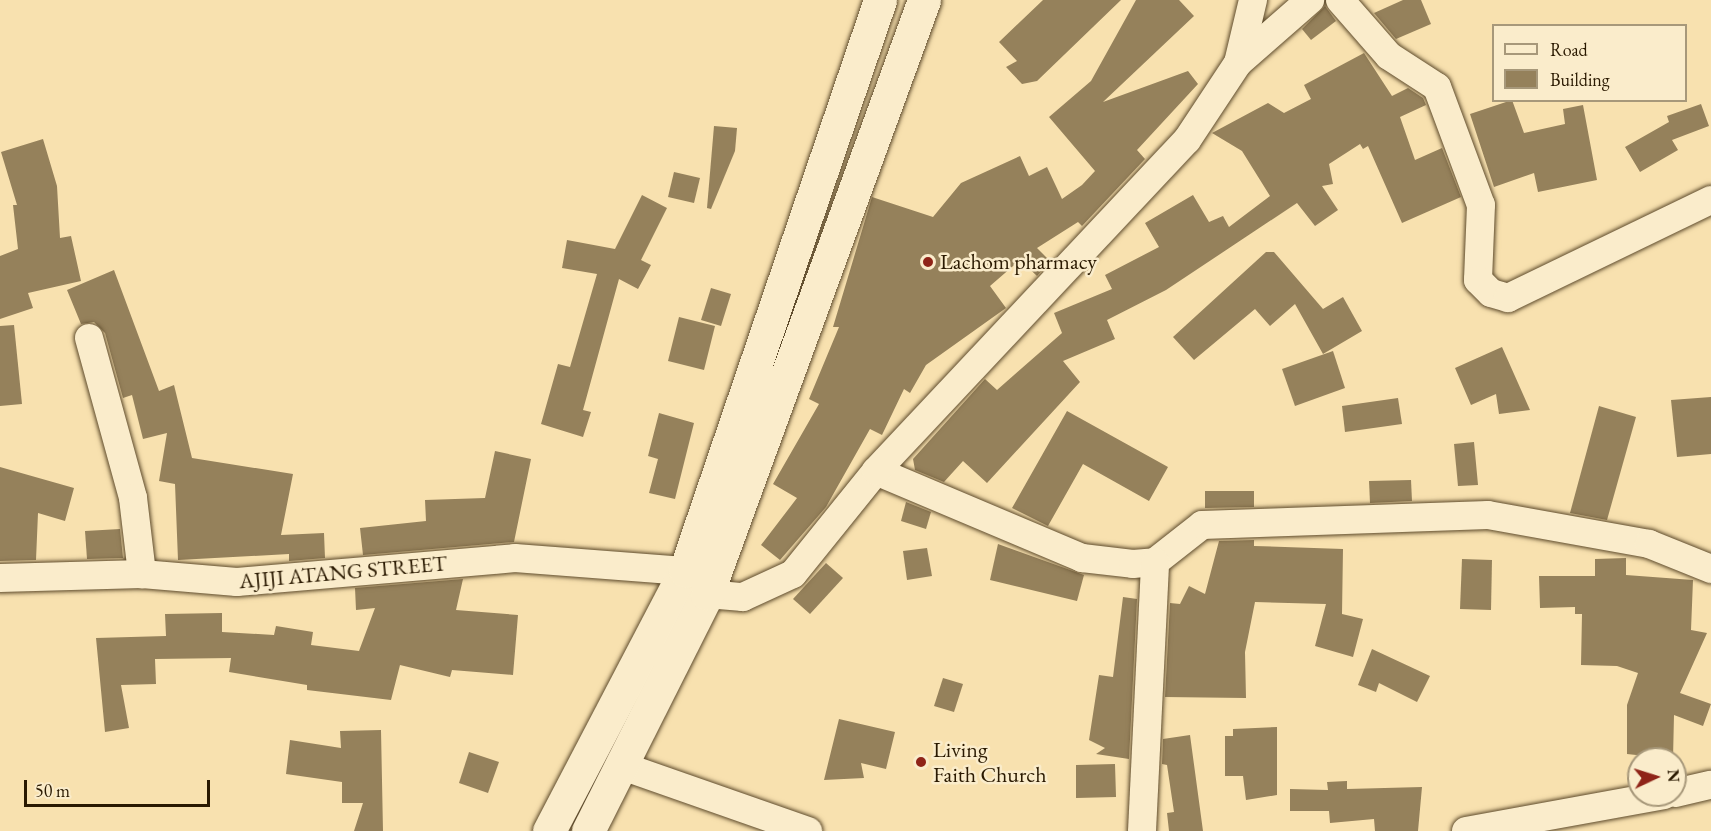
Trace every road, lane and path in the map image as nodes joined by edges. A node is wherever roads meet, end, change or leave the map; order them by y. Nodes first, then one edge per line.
1 (880, 0) edge
2 (924, 0) edge
3 (1253, 0) edge
4 (1310, 0) edge
5 (1340, 0) edge
6 (1238, 63) junction
7 (1711, 200) edge
8 (89, 338) dead end
9 (876, 471) junction
10 (1155, 562) junction
11 (1711, 569) edge
12 (142, 574) junction
13 (0, 578) edge
14 (696, 582) junction
15 (625, 767) junction
16 (1711, 785) edge
17 (1687, 790) edge
18 (1627, 802) edge
19 (549, 831) edge
20 (588, 831) edge
21 (808, 831) edge
22 (1142, 831) edge
23 (1466, 831) edge

1 - 14 main road
2 - 14 main road
3 - 6 street
4 - 6 street
5 - 7 street
6 - 9 street, AJIJI ATANG STREET
8 - 12 street
9 - 10 street
9 - 14 street, AJIJI ATANG STREET
10 - 11 street
10 - 22 street
12 - 13 street, AJIJI ATANG STREET
12 - 14 street, AJIJI ATANG STREET
14 - 15 main road
14 - 19 main road
15 - 20 main road
15 - 21 street
16 - 17 street
18 - 23 street

